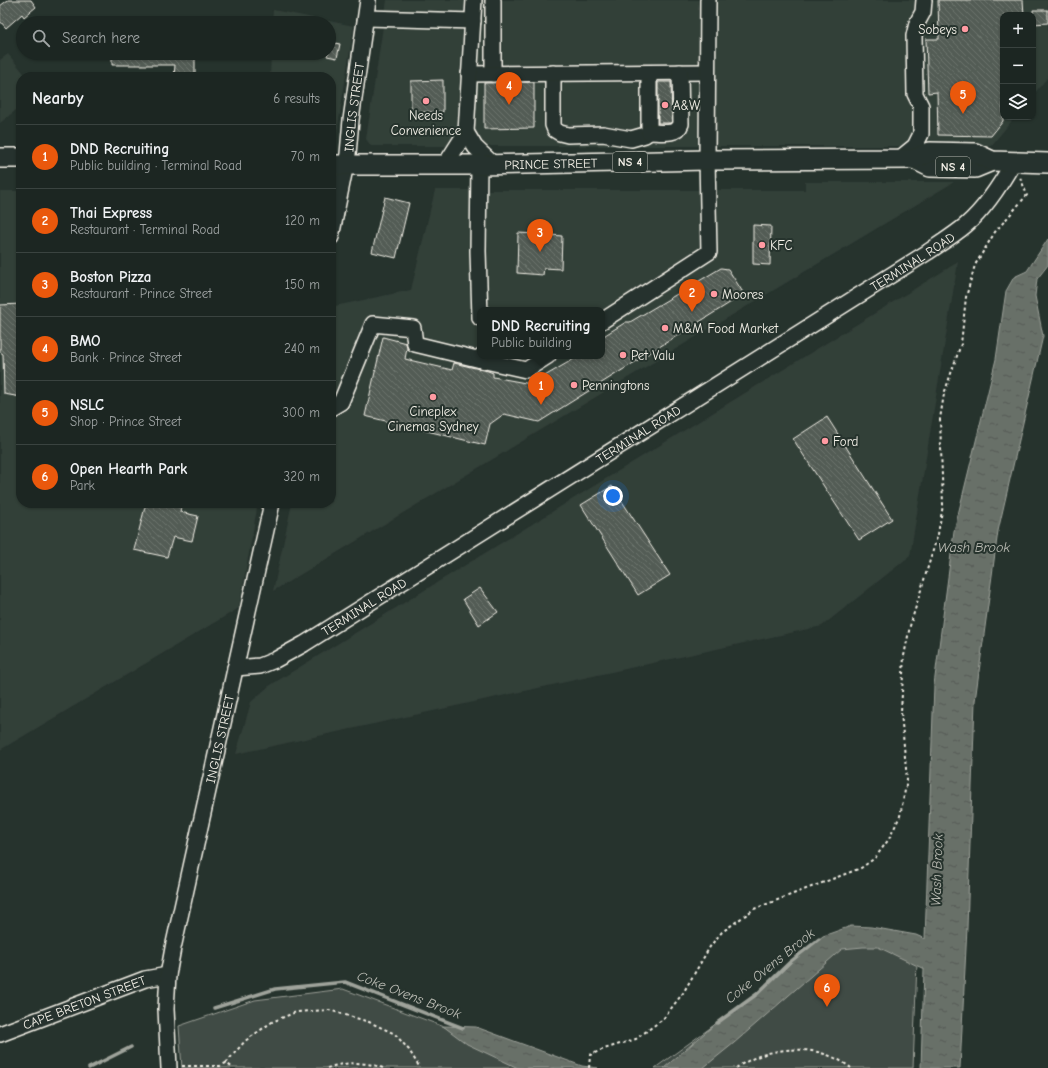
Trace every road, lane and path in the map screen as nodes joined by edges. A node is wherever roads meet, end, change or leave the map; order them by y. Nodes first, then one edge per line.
1 (368, 0) edge
2 (474, 0) edge
3 (493, 0) edge
4 (708, 0) edge
5 (924, 0) edge
6 (367, 18) junction
7 (472, 21) junction
8 (680, 72) junction
9 (707, 72) junction
10 (553, 73) junction
11 (649, 73) junction
12 (470, 74) junction
13 (493, 74) junction
14 (466, 132) junction
15 (649, 132) junction
16 (0, 158) edge
17 (16, 158) edge
18 (906, 159) junction
19 (707, 160) junction
20 (1014, 161) junction
21 (1048, 163) edge
22 (338, 165) edge
23 (444, 165) junction
24 (486, 165) junction
25 (336, 186) edge
26 (480, 307) edge
27 (605, 319) edge
28 (477, 357) edge
29 (485, 359) edge
30 (543, 359) edge
31 (336, 405) edge
32 (271, 508) edge
33 (234, 668) junction
34 (168, 974) junction
35 (0, 1034) edge
36 (226, 1063) junction
37 (169, 1067) edge
38 (233, 1068) edge
39 (326, 1068) edge
40 (383, 1068) edge
41 (420, 1068) edge
42 (589, 1068) edge
43 (736, 1068) edge
44 (851, 1068) edge

1 - 6 street, INGLIS STREET
2 - 7 street
3 - 13 street
4 - 9 street
5 - 18 street
6 - 7 street
6 - 22 street, INGLIS STREET
7 - 12 street
8 - 9 street
8 - 11 street
8 - 15 street
9 - 19 street
10 - 11 street
10 - 13 street
10 - 15 street
11 - 15 street
12 - 13 street
12 - 14 street
14 - 23 street
14 - 24 street
16 - 17 main road
18 - 19 main road, PRINCE STREET / NS 4
18 - 20 main road, PRINCE STREET / NS 4
19 - 24 main road, PRINCE STREET / NS 4
19 - 27 street
20 - 21 main road, PRINCE STREET / NS 4
20 - 33 street, TERMINAL ROAD
20 - 42 path
22 - 23 main road, PRINCE STREET / NS 4
22 - 25 street, INGLIS STREET
23 - 24 main road, PRINCE STREET / NS 4
24 - 26 street
28 - 31 street
29 - 30 street
32 - 33 street, INGLIS STREET
33 - 34 street, INGLIS STREET
34 - 35 street, CAPE BRETON STREET
34 - 37 street, INGLIS STREET
36 - 37 path
36 - 38 path
36 - 41 path
39 - 40 path
43 - 44 path

